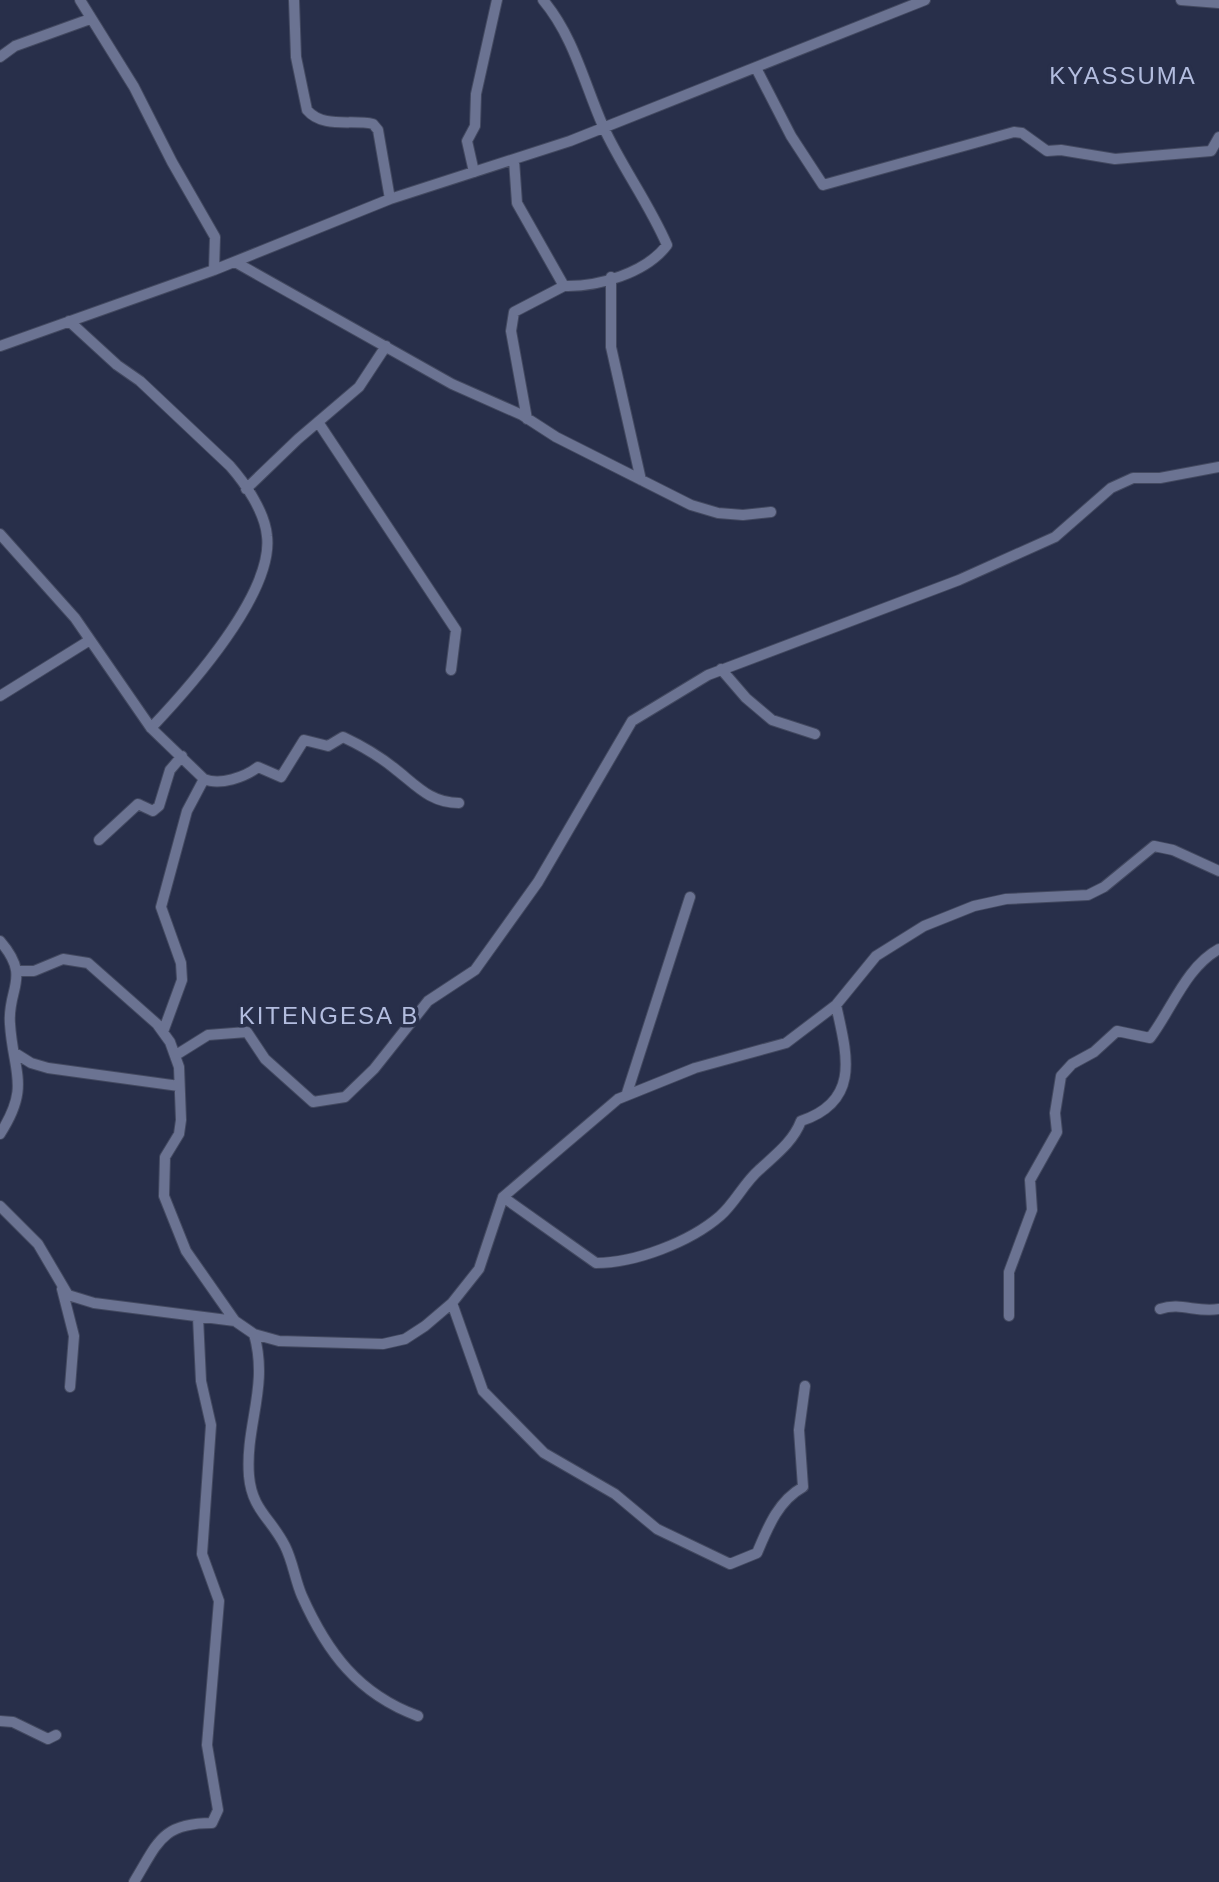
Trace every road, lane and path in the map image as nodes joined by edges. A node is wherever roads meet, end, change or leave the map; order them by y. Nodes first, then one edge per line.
1 (80, 0) edge
2 (295, 0) edge
3 (497, 0) edge
4 (543, 0) edge
5 (925, 0) edge
6 (1181, 0) edge
7 (1219, 3) edge
8 (90, 19) junction
9 (0, 57) edge
10 (756, 68) junction
11 (604, 128) junction
12 (1219, 137) edge
13 (514, 160) junction
14 (474, 172) junction
15 (390, 199) junction
16 (236, 261) junction
17 (215, 270) junction
18 (611, 276) junction
19 (564, 286) junction
20 (69, 321) junction
21 (0, 346) edge
22 (386, 346) junction
23 (527, 419) junction
24 (318, 422) junction
25 (1219, 467) edge
26 (641, 480) junction
27 (246, 489) junction
28 (771, 512) dead end
29 (0, 534) edge
30 (90, 640) junction
31 (721, 669) junction
32 (451, 670) dead end
33 (0, 696) edge
34 (151, 728) junction
35 (815, 734) dead end
36 (182, 756) junction
37 (204, 779) junction
38 (459, 803) dead end
39 (99, 840) dead end
40 (1219, 871) edge
41 (690, 897) dead end
42 (0, 941) edge
43 (1219, 948) edge
44 (17, 971) junction
45 (836, 1005) junction
46 (163, 1032) junction
47 (15, 1053) junction
48 (176, 1055) junction
49 (179, 1086) junction
50 (627, 1093) junction
51 (0, 1134) edge
52 (503, 1197) junction
53 (0, 1206) edge
54 (62, 1289) junction
55 (452, 1303) junction
56 (1160, 1309) dead end
57 (1219, 1309) edge
58 (1009, 1316) dead end
59 (198, 1317) junction
60 (235, 1321) junction
61 (254, 1334) junction
62 (805, 1386) dead end
63 (70, 1387) dead end
64 (418, 1716) dead end
65 (0, 1721) edge
66 (56, 1735) dead end
67 (134, 1882) edge

1 - 8 street
2 - 15 street
3 - 14 street
4 - 11 street
5 - 10 street
6 - 7 street
8 - 9 street
8 - 17 street
10 - 11 street
10 - 12 street
11 - 13 street
11 - 18 street
13 - 14 street
13 - 19 street
14 - 15 street
15 - 16 street
16 - 17 street
16 - 22 street
17 - 20 street
18 - 19 street
18 - 26 street
19 - 23 street
20 - 21 street
20 - 27 street
22 - 23 street
22 - 24 street
23 - 26 street
24 - 27 street
24 - 32 street
25 - 31 street
26 - 28 street
27 - 34 street
29 - 30 street
30 - 33 street
30 - 34 street
31 - 35 street
31 - 48 street
34 - 36 street
36 - 37 street
36 - 39 street
37 - 38 street
37 - 46 street
40 - 45 street
41 - 50 street
42 - 44 street
43 - 58 street
44 - 46 street
44 - 47 street
45 - 50 street
45 - 52 street
46 - 48 street
47 - 49 street
47 - 51 street
48 - 49 street
49 - 60 street
50 - 52 street
52 - 55 street
53 - 54 street
54 - 59 street
54 - 63 street
55 - 61 street
55 - 62 street
56 - 57 street
59 - 60 street
59 - 67 street
60 - 61 street
61 - 64 street
65 - 66 street

